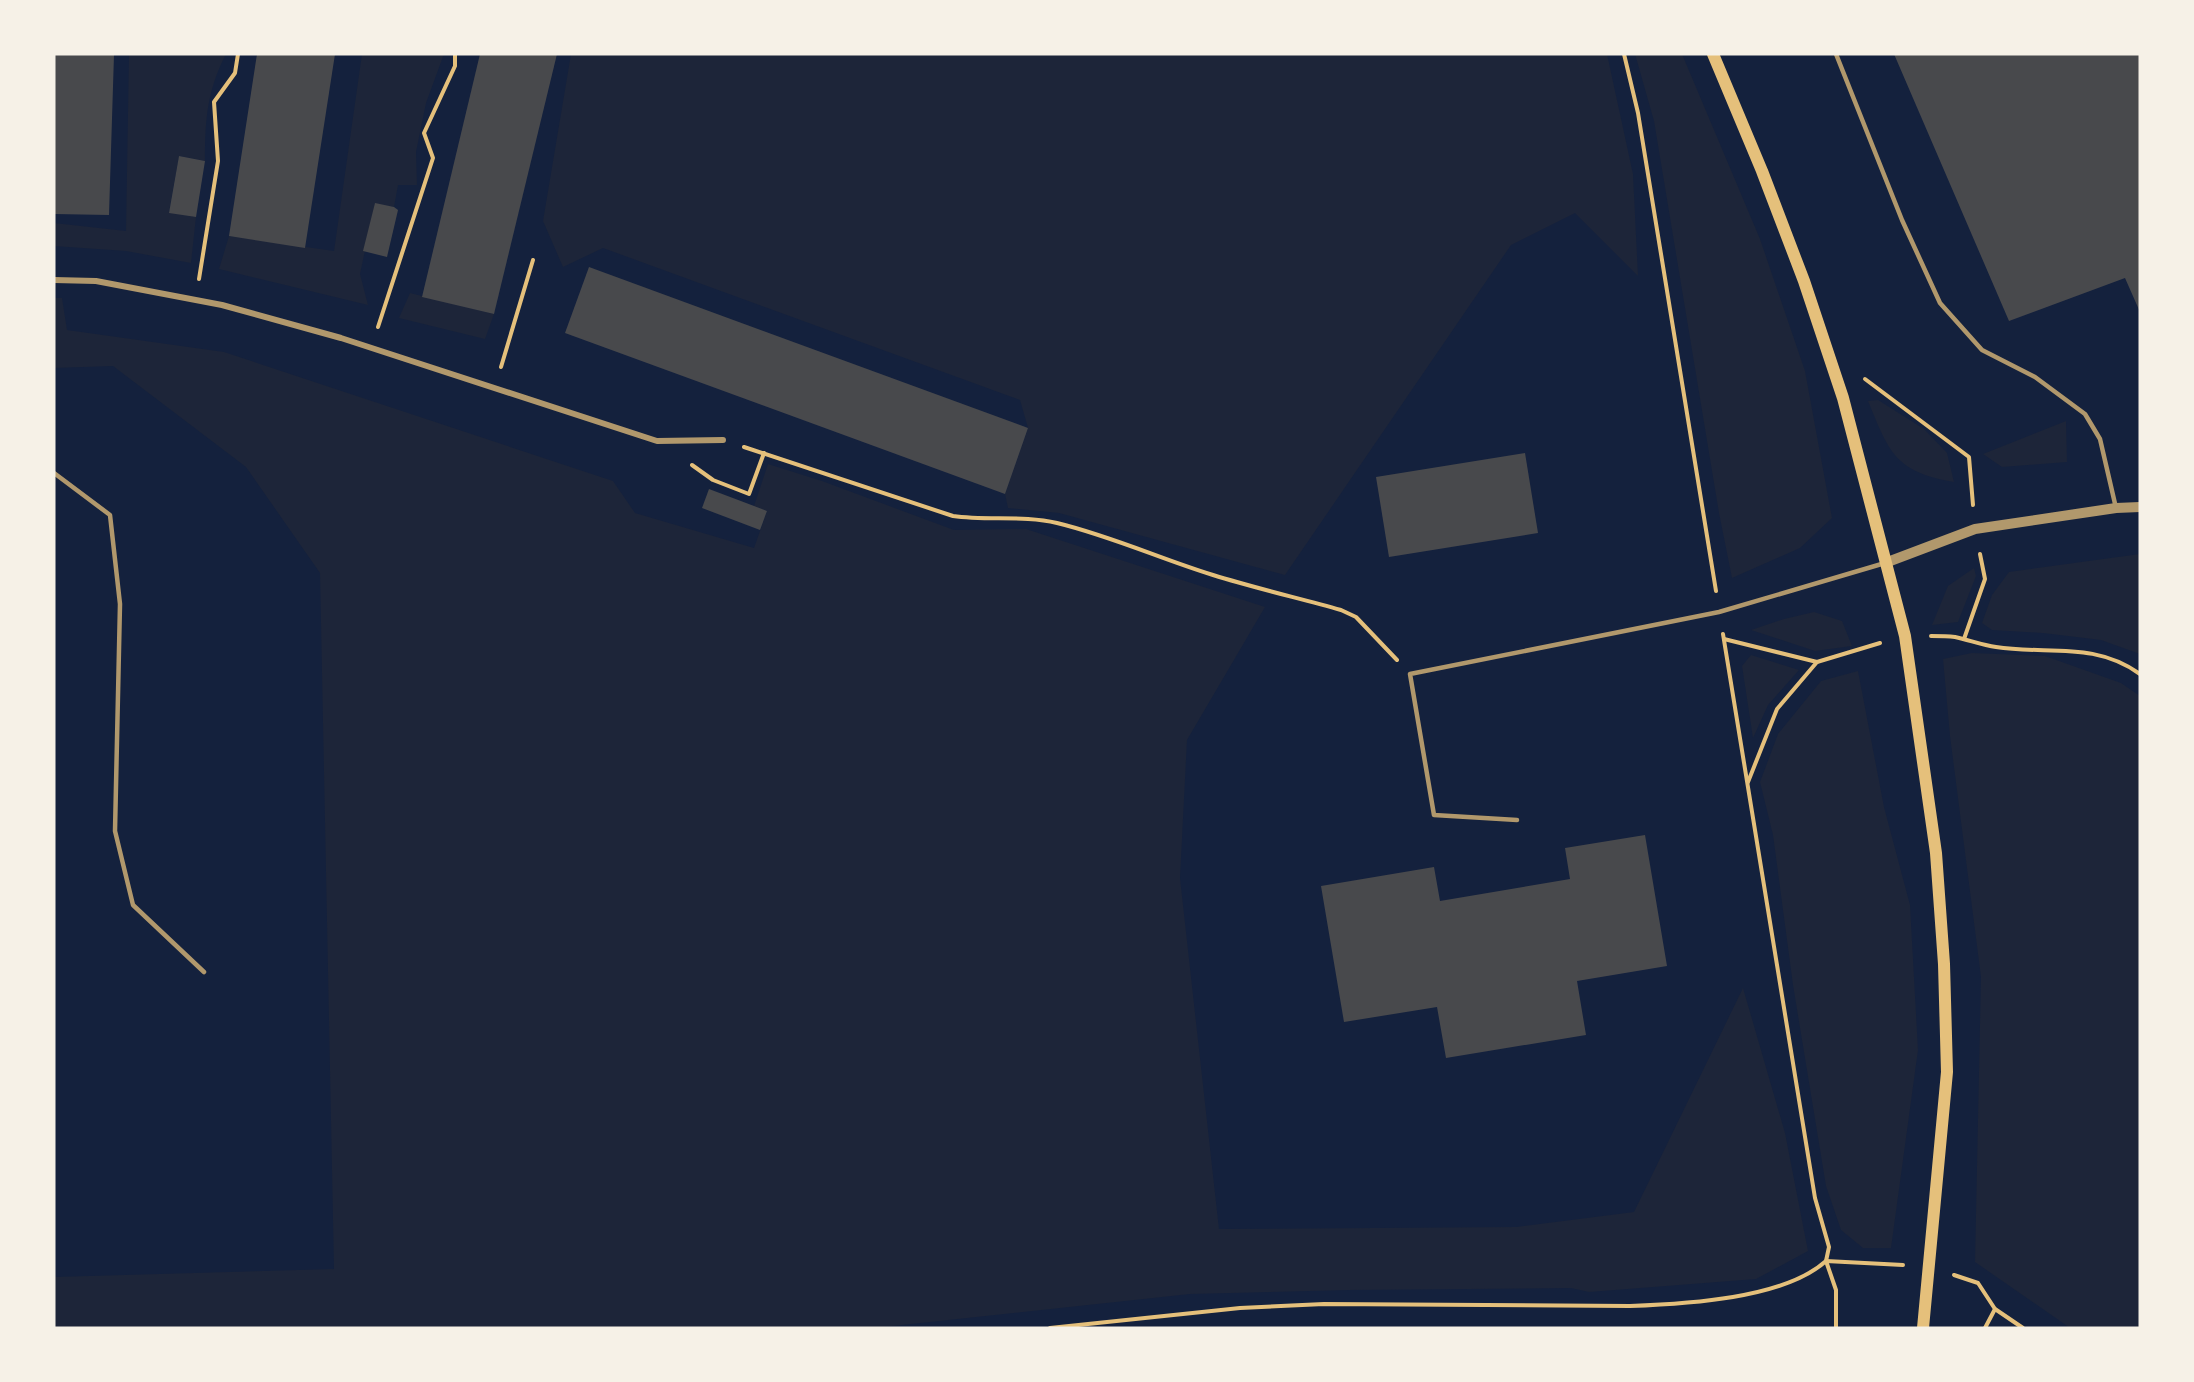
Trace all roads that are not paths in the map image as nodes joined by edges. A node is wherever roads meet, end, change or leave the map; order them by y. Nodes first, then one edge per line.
1 (1713, 54) edge
2 (1836, 54) edge
3 (54, 280) edge
4 (723, 441) road end
5 (54, 473) edge
6 (2140, 507) edge
7 (2116, 508) junction
8 (1885, 563) junction
9 (1517, 820) dead end
10 (204, 972) dead end
11 (1923, 1328) edge

1 - 8 main road
2 - 7 lane
3 - 4 street
5 - 10 lane
6 - 7 street
7 - 8 street
8 - 9 lane
8 - 11 main road

